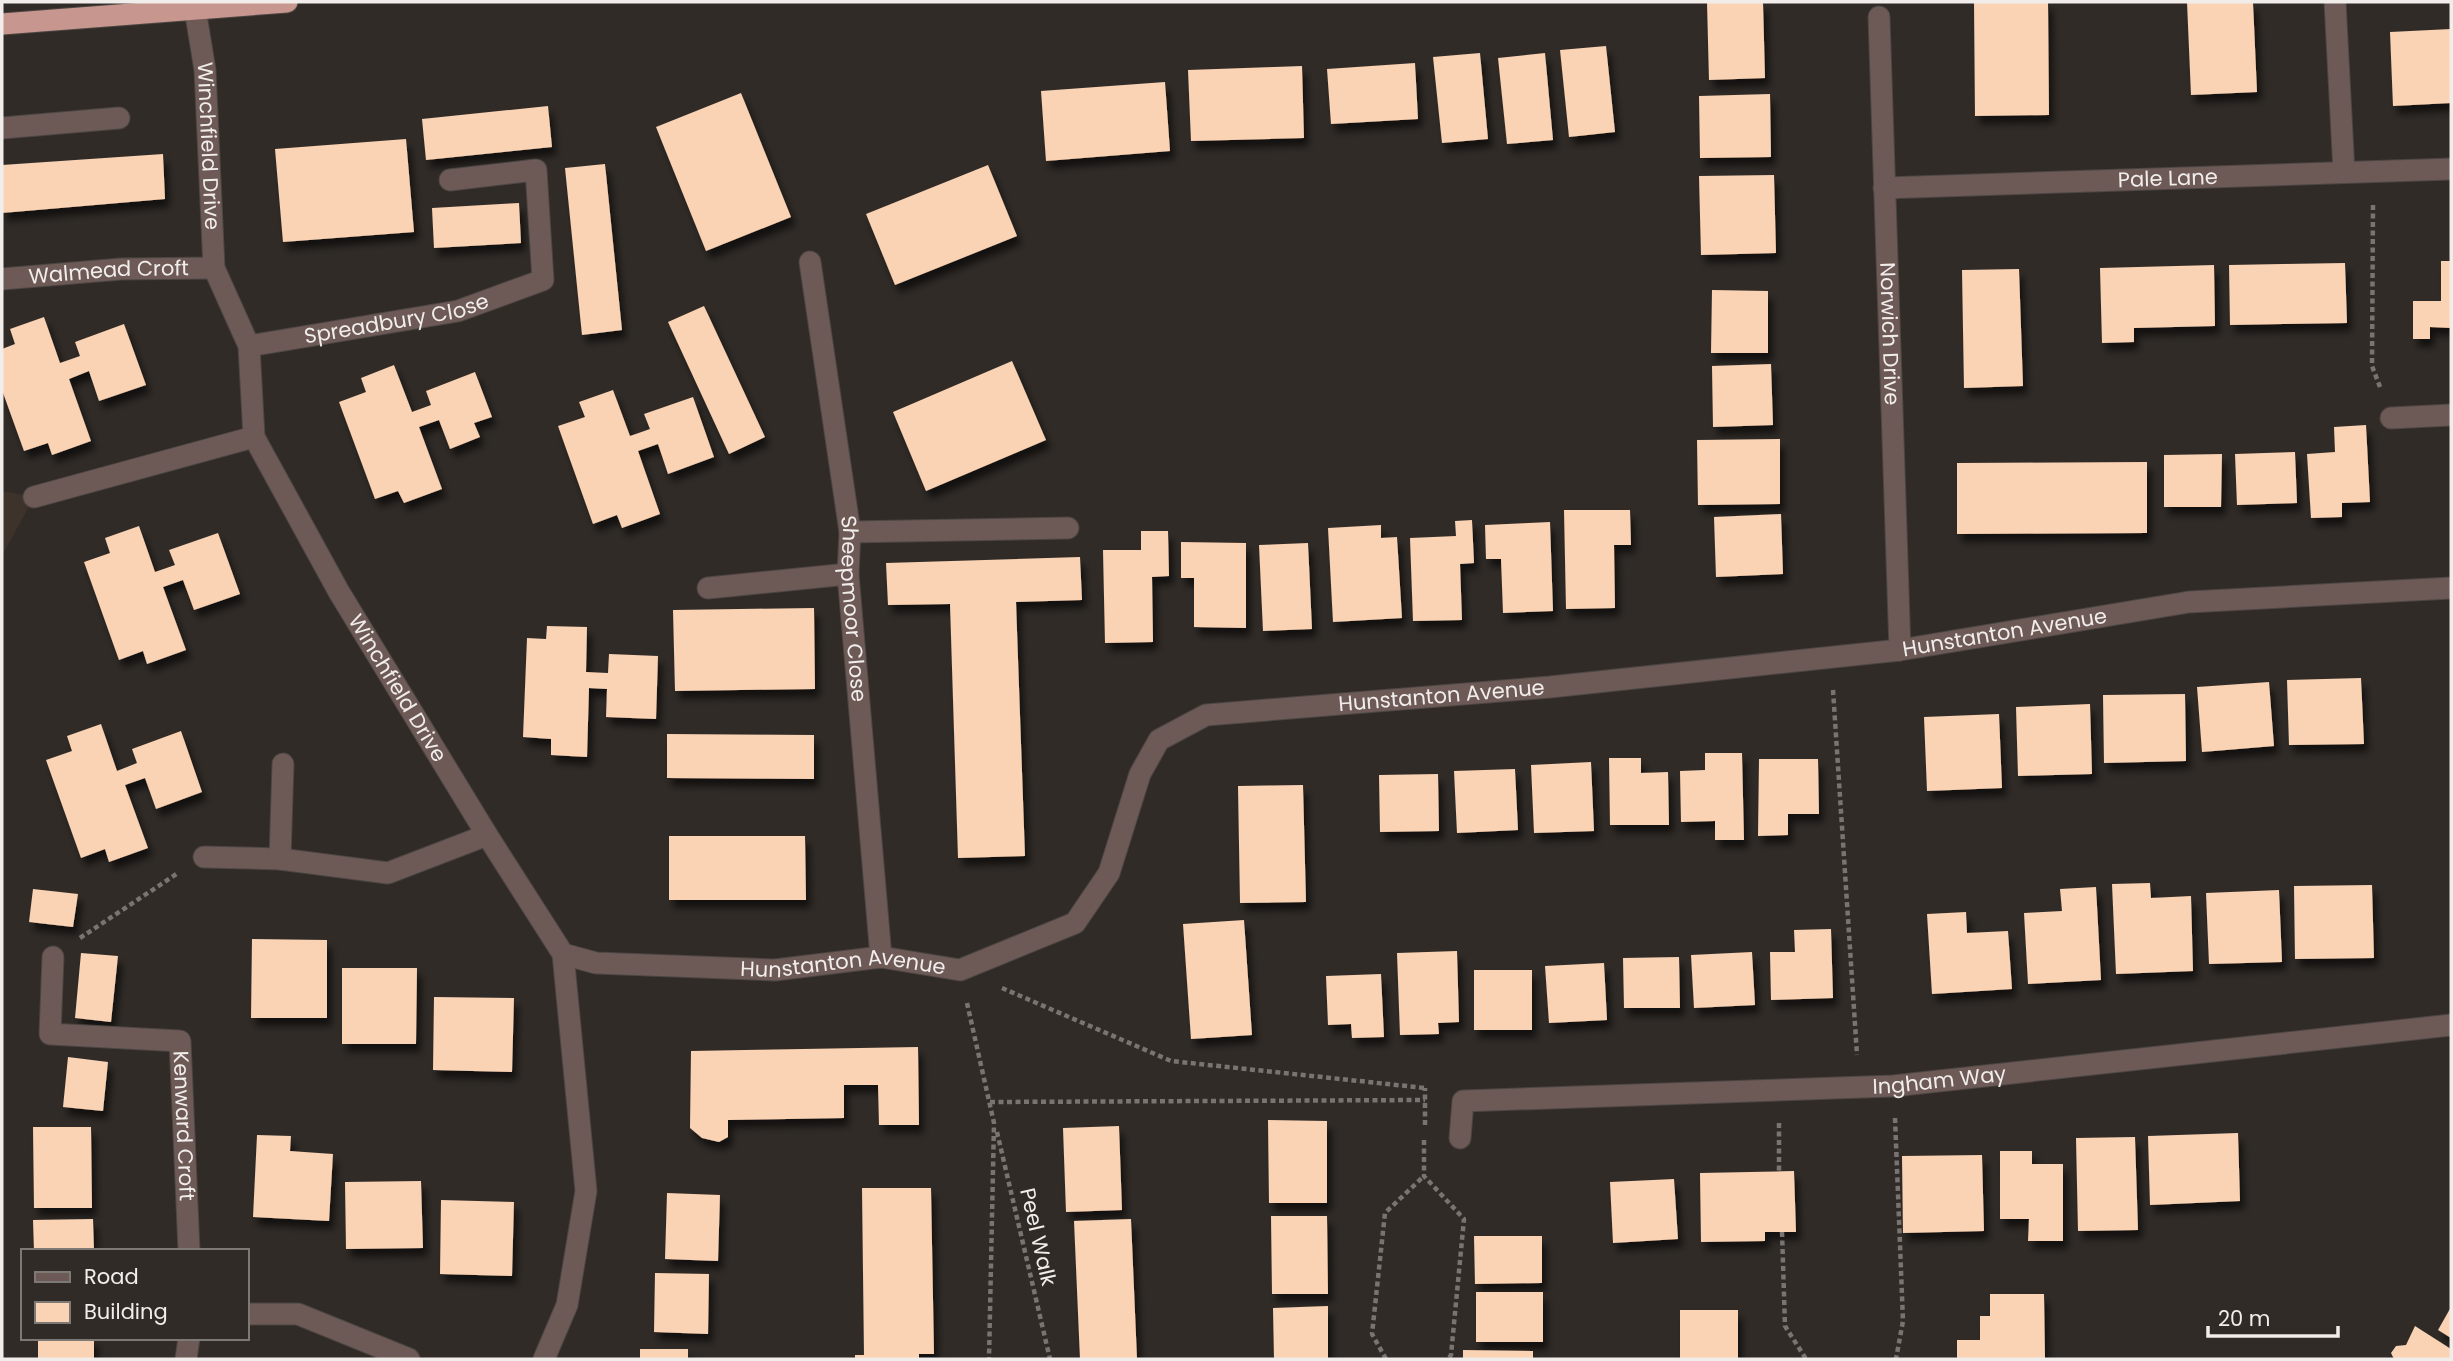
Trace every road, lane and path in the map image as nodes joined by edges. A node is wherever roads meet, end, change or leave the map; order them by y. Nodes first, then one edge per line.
1 (287, 2) edge
2 (2335, 2) edge
3 (195, 9) junction
4 (1879, 17) dead end
5 (2, 24) edge
6 (119, 118) dead end
7 (2, 128) edge
8 (2451, 169) edge
9 (2373, 171) junction
10 (2344, 172) junction
11 (450, 180) dead end
12 (1884, 188) junction
13 (810, 262) dead end
14 (214, 268) junction
15 (2, 279) edge
16 (249, 346) junction
17 (2451, 415) edge
18 (2391, 418) joint
19 (254, 437) junction
20 (34, 497) dead end
21 (1068, 528) dead end
22 (850, 532) junction
23 (848, 574) junction
24 (708, 588) dead end
25 (2451, 588) edge
26 (1900, 650) junction
27 (1830, 658) junction
28 (283, 764) dead end
29 (487, 835) junction
30 (204, 857) joint
31 (280, 859) junction
32 (563, 954) junction
33 (53, 957) joint
34 (881, 957) junction
35 (960, 970) junction
36 (2451, 1026) edge
37 (1893, 1086) junction
38 (1861, 1087) junction
39 (1425, 1088) junction
40 (1779, 1090) junction
41 (1425, 1100) junction
42 (1463, 1101) junction
43 (990, 1102) junction
44 (995, 1123) junction
45 (1460, 1138) dead end
46 (1779, 1171) dead end
47 (1424, 1175) junction
48 (1782, 1232) dead end
49 (189, 1249) edge
50 (248, 1314) edge
51 (189, 1340) edge
52 (186, 1359) edge
53 (408, 1359) edge
54 (544, 1359) edge
55 (989, 1359) edge
56 (1050, 1359) edge
57 (1386, 1359) edge
58 (1448, 1359) edge
59 (1807, 1359) edge
60 (1896, 1359) edge

1 - 3 highway
2 - 10 street
3 - 5 highway
3 - 14 street, Winchfield Drive
4 - 12 street, Norwich Drive
6 - 7 street
8 - 9 street, Pale Lane
9 - 10 street, Pale Lane
9 - 18 path
10 - 12 street, Pale Lane
11 - 16 street, Spreadbury Close
12 - 26 street, Norwich Drive
13 - 22 street, Sheepmoor Close
14 - 15 street, Walmead Croft
14 - 16 street, Winchfield Drive
16 - 19 street, Winchfield Drive
17 - 18 street
19 - 20 street
19 - 29 street, Winchfield Drive
21 - 22 street
22 - 23 street, Sheepmoor Close
23 - 24 street
23 - 34 street, Sheepmoor Close
25 - 26 street, Hunstanton Avenue
26 - 27 street, Hunstanton Avenue
27 - 35 street, Hunstanton Avenue
27 - 38 path
28 - 31 street
29 - 31 street
29 - 32 street, Winchfield Drive
30 - 31 street
30 - 33 path
32 - 34 street, Hunstanton Avenue
32 - 54 street, Winchfield Drive
33 - 49 street, Kenward Croft
34 - 35 street, Hunstanton Avenue
35 - 39 path
35 - 43 path, Peel Walk
36 - 37 street, Ingham Way
37 - 38 street, Ingham Way
37 - 60 path
38 - 40 street, Ingham Way
39 - 41 path
39 - 42 path
40 - 42 street, Ingham Way
40 - 46 path
41 - 43 path
41 - 47 path
42 - 45 street
43 - 44 path, Peel Walk
44 - 55 path, Peel Walk
44 - 56 path, Peel Walk
47 - 57 path
47 - 58 path
48 - 59 path
50 - 53 street
51 - 52 street

